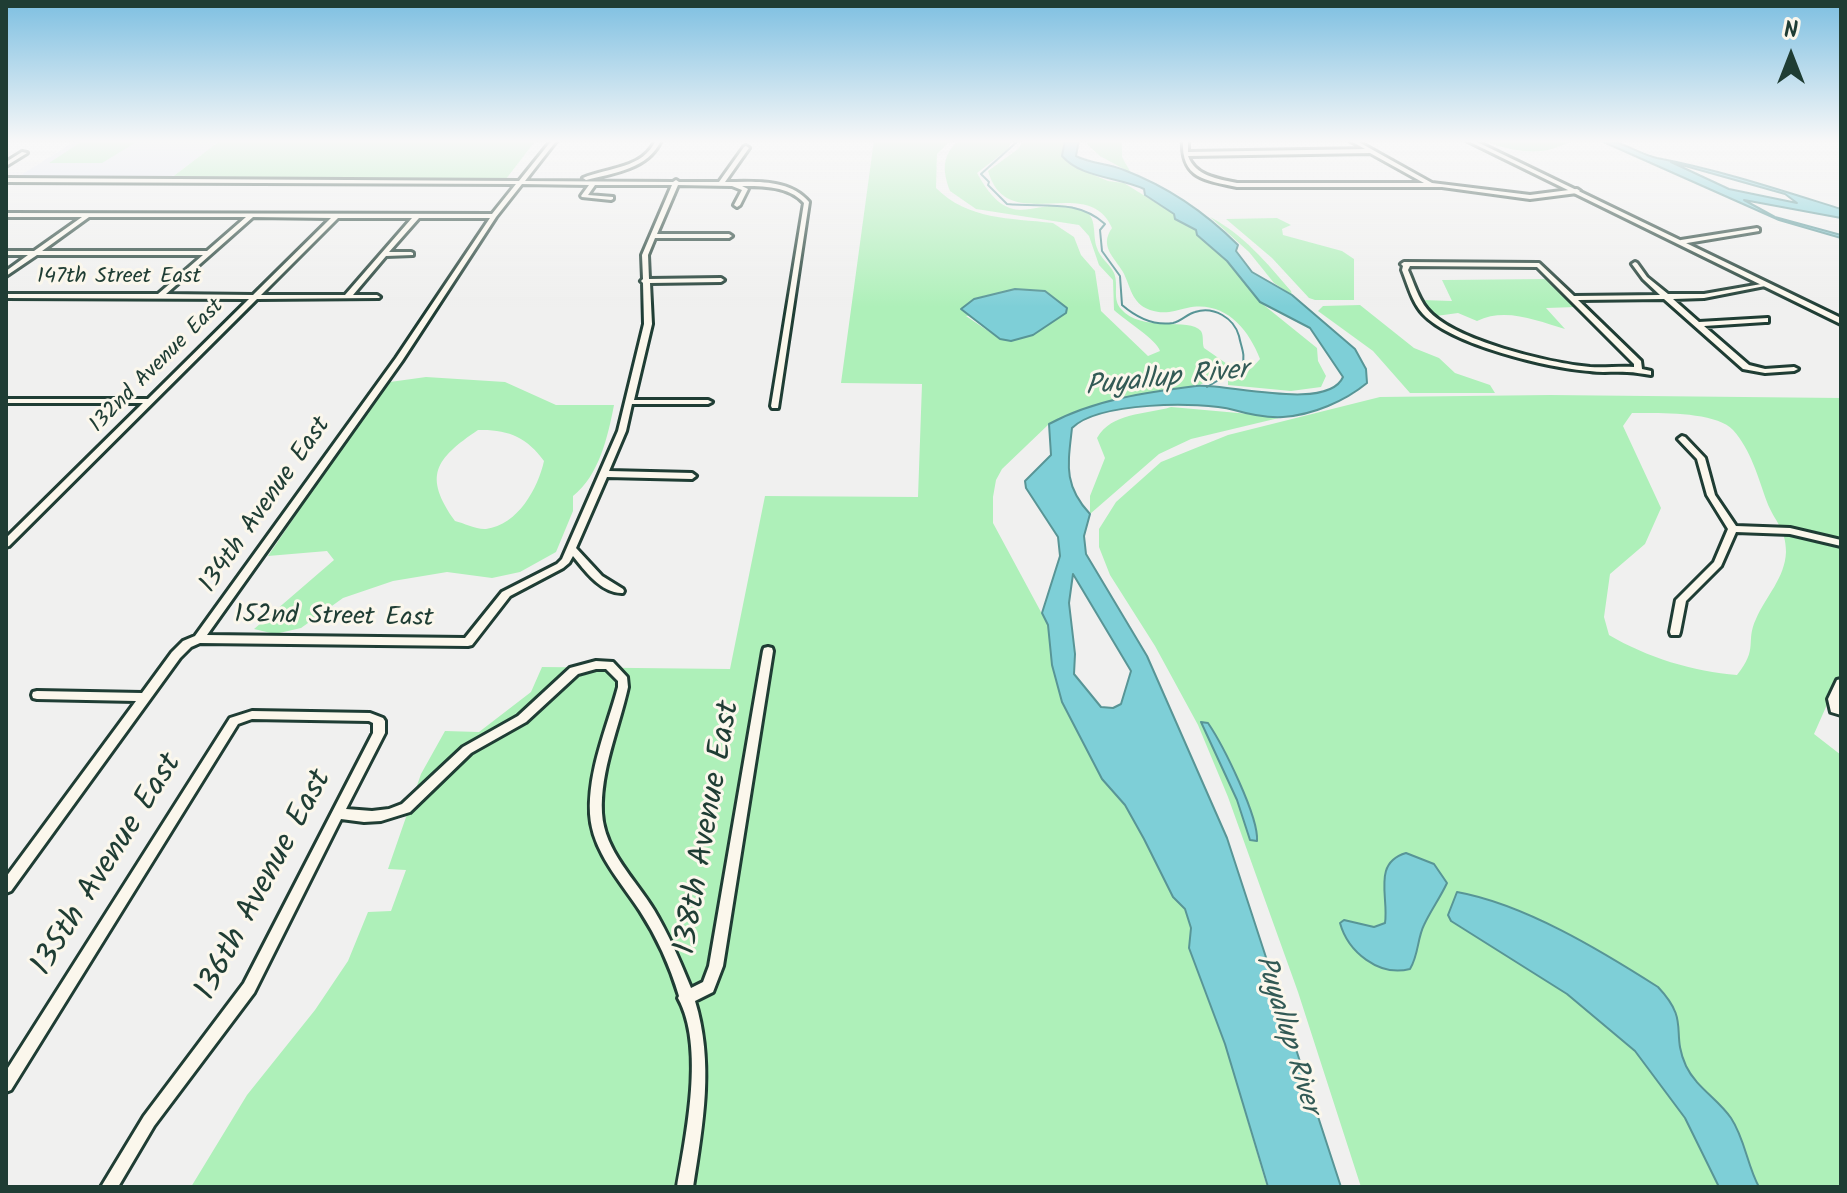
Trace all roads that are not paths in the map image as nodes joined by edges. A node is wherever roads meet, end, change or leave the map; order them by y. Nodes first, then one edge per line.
1 (511, 196) edge
2 (584, 196) edge
3 (670, 196) edge
4 (741, 196) edge
5 (801, 196) edge
6 (1512, 196) edge
7 (1551, 196) edge
8 (1587, 196) edge
9 (611, 198) dead end
10 (737, 205) dead end
11 (6, 215) edge
12 (89, 215) junction
13 (252, 215) junction
14 (336, 216) junction
15 (417, 216) junction
16 (494, 216) junction
17 (1757, 230) dead end
18 (652, 236) junction
19 (729, 236) dead end
20 (1681, 242) junction
21 (6, 253) edge
22 (36, 253) junction
23 (209, 253) junction
24 (384, 254) junction
25 (411, 254) dead end
26 (1635, 264) dead end
27 (6, 274) edge
28 (721, 280) dead end
29 (644, 281) junction
30 (1765, 284) junction
31 (6, 296) edge
32 (160, 296) junction
33 (254, 297) junction
34 (347, 297) junction
35 (377, 297) dead end
36 (1667, 297) junction
37 (1575, 298) junction
38 (1765, 320) dead end
39 (1841, 321) edge
40 (1697, 324) junction
41 (1520, 338) dead end
42 (1511, 351) junction
43 (1638, 369) junction
44 (1794, 369) dead end
45 (1648, 373) dead end
46 (6, 401) edge
47 (150, 401) junction
48 (630, 402) junction
49 (708, 402) dead end
50 (775, 406) dead end
51 (1682, 439) dead end
52 (604, 474) junction
53 (692, 476) dead end
54 (1733, 529) junction
55 (1841, 543) edge
56 (6, 544) edge
57 (571, 548) junction
58 (619, 591) dead end
59 (1675, 632) dead end
60 (199, 639) junction
61 (768, 651) dead end
62 (1841, 683) edge
63 (37, 695) dead end
64 (146, 697) junction
65 (1838, 710) edge
66 (381, 724) joint
67 (338, 813) junction
68 (6, 887) edge
69 (685, 998) junction
70 (6, 1085) edge
71 (109, 1187) edge
72 (685, 1187) edge

1 - 16 street, 134th Avenue East
2 - 9 street
3 - 18 street
4 - 10 street
5 - 50 street
6 - 7 street
8 - 20 main road
11 - 12 street
12 - 13 street
12 - 22 street
13 - 14 street
13 - 23 street
14 - 15 street
14 - 33 street, 132nd Avenue East
15 - 16 street
15 - 24 street
16 - 60 street, 134th Avenue East
17 - 20 street
18 - 19 street
18 - 29 street
20 - 30 main road
21 - 22 street
22 - 23 street
22 - 27 street
23 - 32 street
24 - 25 street
24 - 34 street
26 - 36 street
28 - 29 street
29 - 48 street
30 - 36 street
30 - 39 main road
31 - 32 street, 147th Street East
32 - 33 street, 147th Street East
33 - 34 street, 147th Street East
33 - 47 street, 132nd Avenue East
34 - 35 street, 147th Street East
36 - 37 street
36 - 40 street
37 - 42 street
37 - 43 street
38 - 40 street
40 - 44 street
41 - 42 street
42 - 43 street
43 - 45 street
46 - 47 street
47 - 56 street, 132nd Avenue East
48 - 49 street
48 - 52 street
51 - 54 street
52 - 53 street
52 - 57 street
54 - 55 street
54 - 59 street
57 - 58 street
57 - 60 street, 152nd Street East
60 - 64 street, 134th Avenue East
61 - 69 street, 138th Avenue East
62 - 65 street
63 - 64 street
64 - 68 street, 134th Avenue East
66 - 67 street, 136th Avenue East
66 - 70 street, 135th Avenue East
67 - 69 street, 138th Avenue East
67 - 71 street, 136th Avenue East
69 - 72 street, 138th Avenue East

